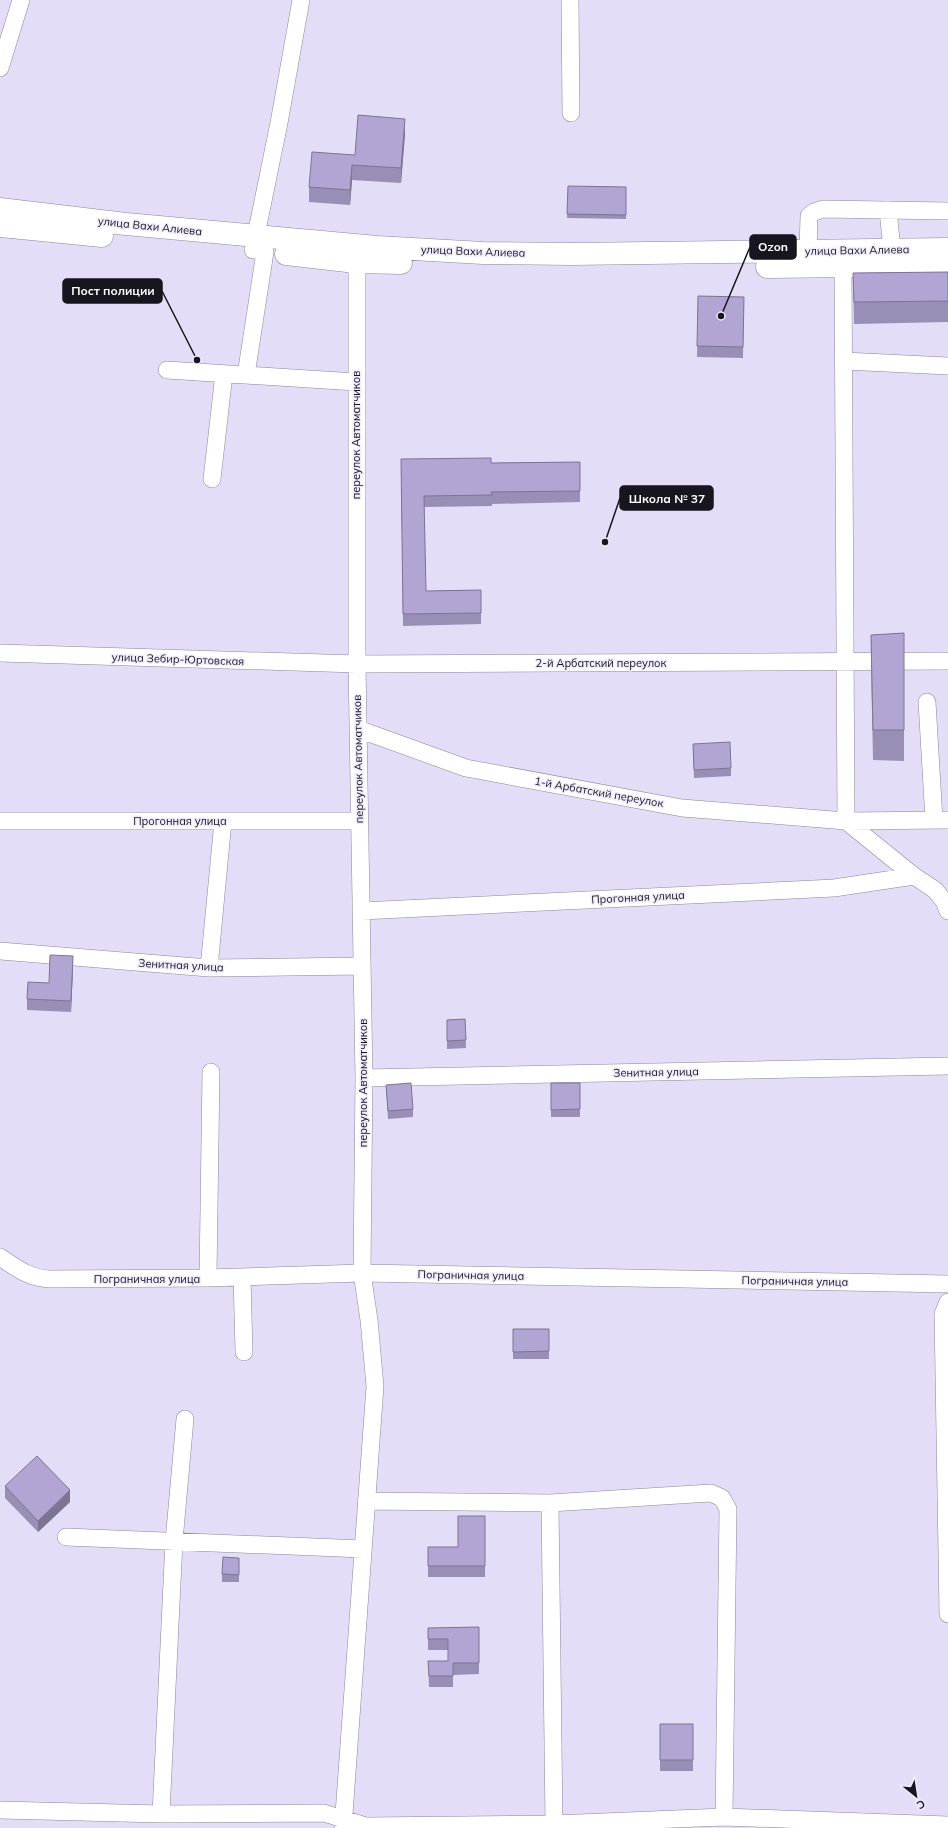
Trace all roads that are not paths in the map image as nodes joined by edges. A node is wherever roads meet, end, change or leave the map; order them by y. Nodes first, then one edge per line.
1 (21, 0) edge
2 (301, 0) edge
3 (570, 0) edge
4 (0, 68) edge
5 (570, 113) dead end
6 (0, 209) edge
7 (888, 210) junction
8 (948, 211) edge
9 (0, 226) edge
10 (258, 246) junction
11 (948, 249) edge
12 (892, 250) junction
13 (808, 251) junction
14 (357, 254) junction
15 (948, 265) edge
16 (843, 266) junction
17 (844, 361) junction
18 (948, 366) edge
19 (167, 370) dead end
20 (224, 374) junction
21 (246, 375) junction
22 (356, 382) junction
23 (212, 479) dead end
24 (0, 653) edge
25 (846, 661) junction
26 (948, 661) edge
27 (357, 664) junction
28 (927, 702) dead end
29 (358, 729) junction
30 (223, 820) junction
31 (941, 820) edge
32 (0, 821) edge
33 (360, 821) junction
34 (846, 821) junction
35 (914, 876) junction
36 (946, 906) edge
37 (361, 911) junction
38 (0, 951) edge
39 (362, 966) junction
40 (209, 968) junction
41 (948, 1066) edge
42 (211, 1072) dead end
43 (364, 1078) junction
44 (0, 1257) edge
45 (362, 1273) junction
46 (242, 1277) junction
47 (208, 1278) junction
48 (948, 1284) edge
49 (948, 1302) edge
50 (244, 1352) dead end
51 (185, 1420) dead end
52 (366, 1501) junction
53 (550, 1503) junction
54 (66, 1538) dead end
55 (174, 1542) junction
56 (363, 1549) junction
57 (948, 1614) edge
58 (0, 1810) edge
59 (161, 1814) junction
60 (724, 1817) junction
61 (343, 1823) edge
62 (554, 1824) junction
63 (836, 1825) edge
64 (483, 1826) edge
65 (948, 1826) edge

1 - 4 street
2 - 10 street
3 - 5 street
6 - 10 main road, улица Вахи Алиева
7 - 8 street
7 - 12 street
7 - 13 street
9 - 10 main road, улица Вахи Алиева
10 - 14 main road, улица Вахи Алиева
10 - 21 street
11 - 12 main road, улица Вахи Алиева
12 - 13 main road, улица Вахи Алиева
13 - 14 main road, улица Вахи Алиева
14 - 16 main road, улица Вахи Алиева
14 - 22 street, переулок Автоматчиков
15 - 16 main road, улица Вахи Алиева
16 - 17 street
17 - 18 street
17 - 25 street
19 - 20 street
20 - 21 street
20 - 23 street
21 - 22 street
22 - 27 street, переулок Автоматчиков
24 - 27 street, улица Зебир-Юртовская
25 - 26 street, 2-й Арбатский переулок
25 - 27 street, 2-й Арбатский переулок
25 - 34 street
27 - 29 street, переулок Автоматчиков
28 - 31 street
29 - 33 street, переулок Автоматчиков
29 - 34 street, 1-й Арбатский переулок
30 - 32 street, Прогонная улица
30 - 33 street, Прогонная улица
30 - 40 street
31 - 34 street, 1-й Арбатский переулок
33 - 37 street, переулок Автоматчиков
34 - 35 street
35 - 36 street
35 - 37 street, Прогонная улица
37 - 39 street, переулок Автоматчиков
38 - 40 street, Зенитная улица
39 - 40 street, Зенитная улица
39 - 43 street, переулок Автоматчиков
41 - 43 street, Зенитная улица
42 - 47 street
43 - 45 street, переулок Автоматчиков
44 - 47 street, Пограничная улица
45 - 46 street, Пограничная улица
45 - 48 street, Пограничная улица
45 - 52 street, переулок Автоматчиков
46 - 47 street, Пограничная улица
46 - 50 street
49 - 57 street
51 - 55 street
52 - 53 street
52 - 56 street, переулок Автоматчиков
53 - 60 street
53 - 62 street
54 - 55 street
55 - 56 street
55 - 59 street
56 - 61 street, переулок Автоматчиков
58 - 59 street
59 - 61 street
60 - 62 street
60 - 63 street
61 - 64 street
62 - 64 street
63 - 65 street

